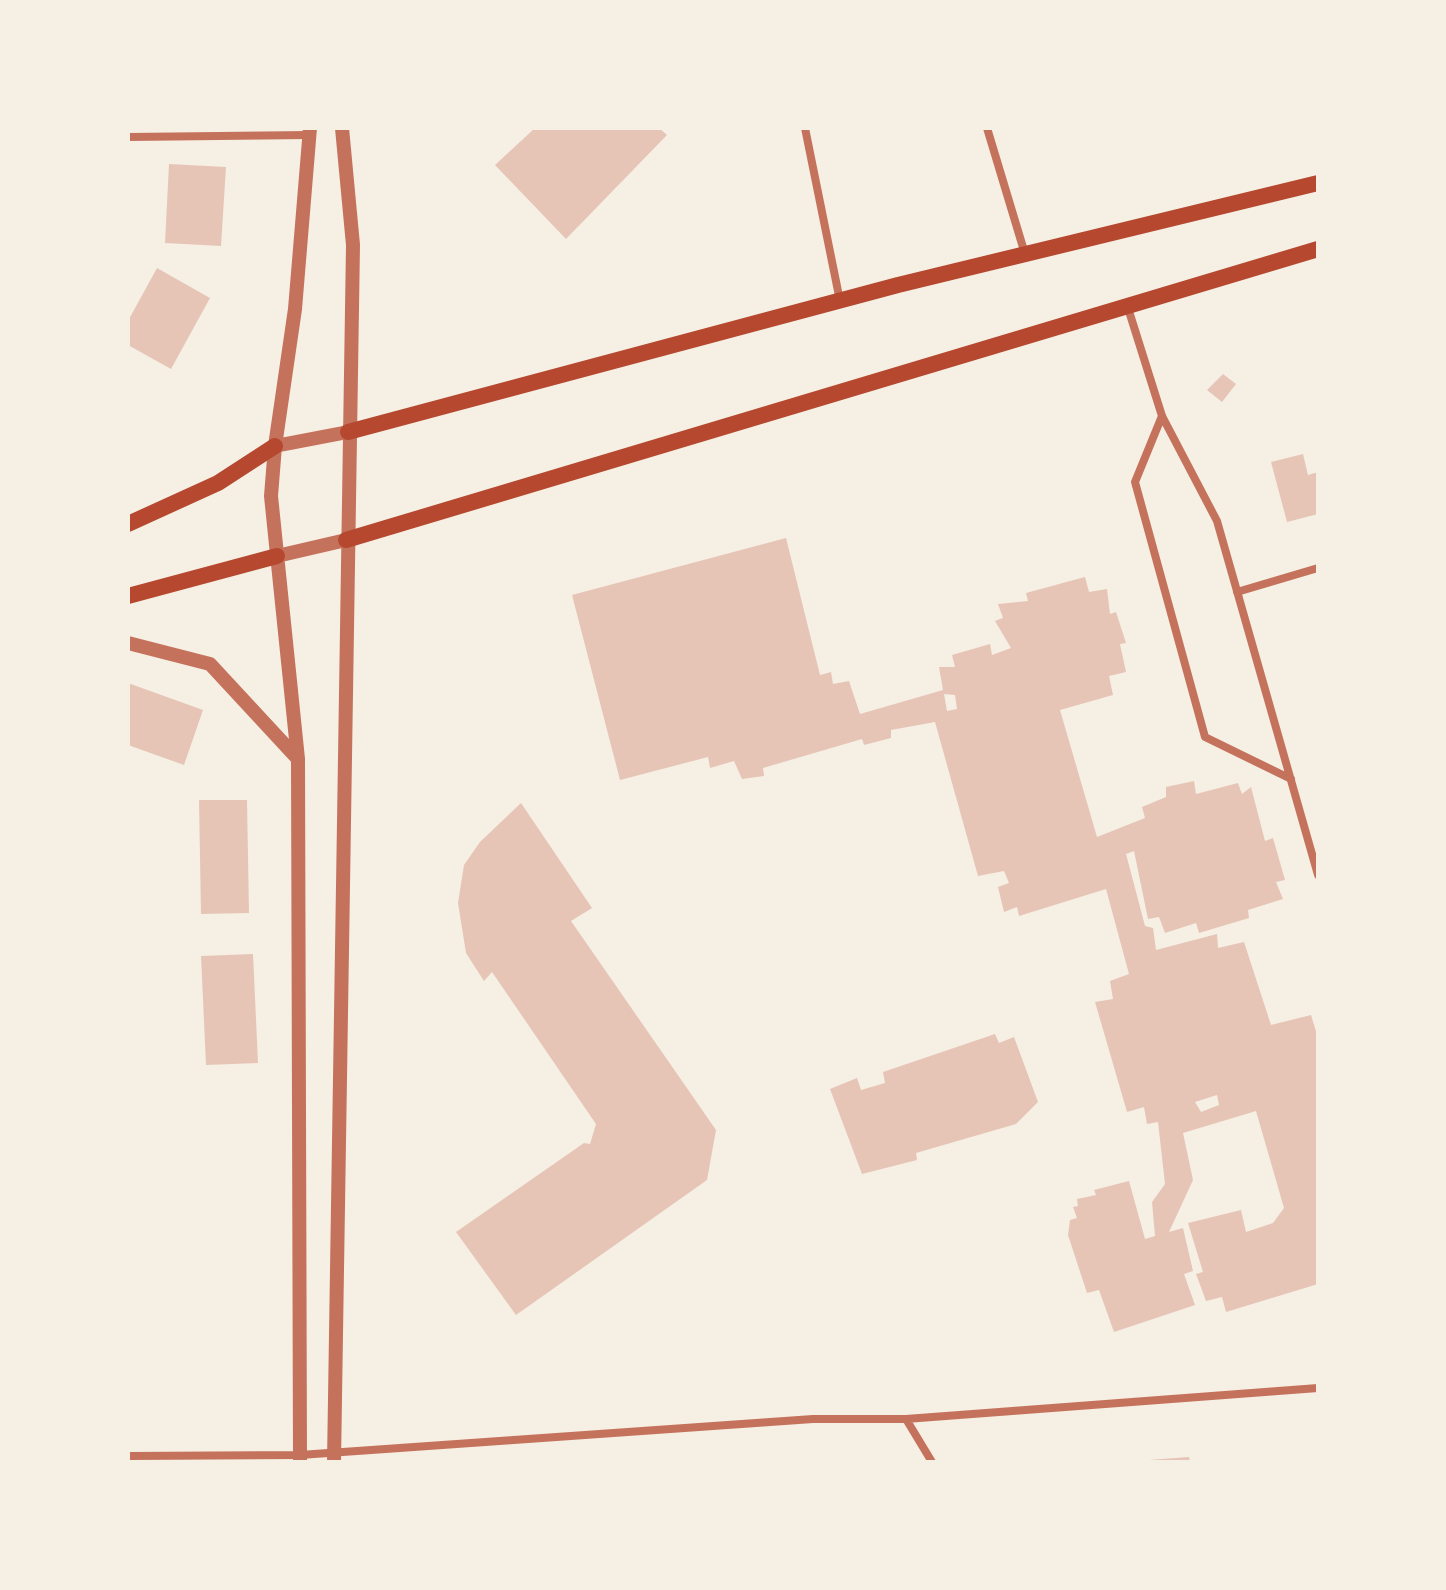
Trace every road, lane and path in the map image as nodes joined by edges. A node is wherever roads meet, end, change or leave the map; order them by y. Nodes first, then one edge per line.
1 (342, 128) edge
2 (805, 128) edge
3 (987, 128) edge
4 (310, 132) edge
5 (128, 137) edge
6 (1318, 183) edge
7 (1318, 249) edge
8 (1025, 255) junction
9 (840, 301) junction
10 (1128, 308) junction
11 (1162, 416) junction
12 (348, 432) junction
13 (275, 446) junction
14 (128, 524) edge
15 (346, 540) junction
16 (277, 556) junction
17 (1318, 568) edge
18 (1237, 592) junction
19 (128, 596) edge
20 (128, 643) edge
21 (298, 759) junction
22 (1291, 779) junction
23 (1318, 875) edge
24 (1318, 1388) edge
25 (906, 1419) junction
26 (128, 1456) edge
27 (334, 1457) edge
28 (300, 1459) edge
29 (932, 1462) edge

1 - 12 street
2 - 9 street
3 - 8 street
4 - 5 street
4 - 13 street
6 - 8 main road
7 - 10 main road
8 - 9 main road
9 - 12 main road
10 - 11 street
10 - 15 main road
11 - 18 street
11 - 22 street
12 - 13 street
12 - 15 street
13 - 14 main road
13 - 16 street
15 - 16 street
15 - 27 street
16 - 19 main road
16 - 21 street
17 - 18 street
18 - 22 street
20 - 21 street
21 - 28 street
22 - 23 street
24 - 25 street
25 - 27 street
25 - 29 street
26 - 28 street
27 - 28 street

